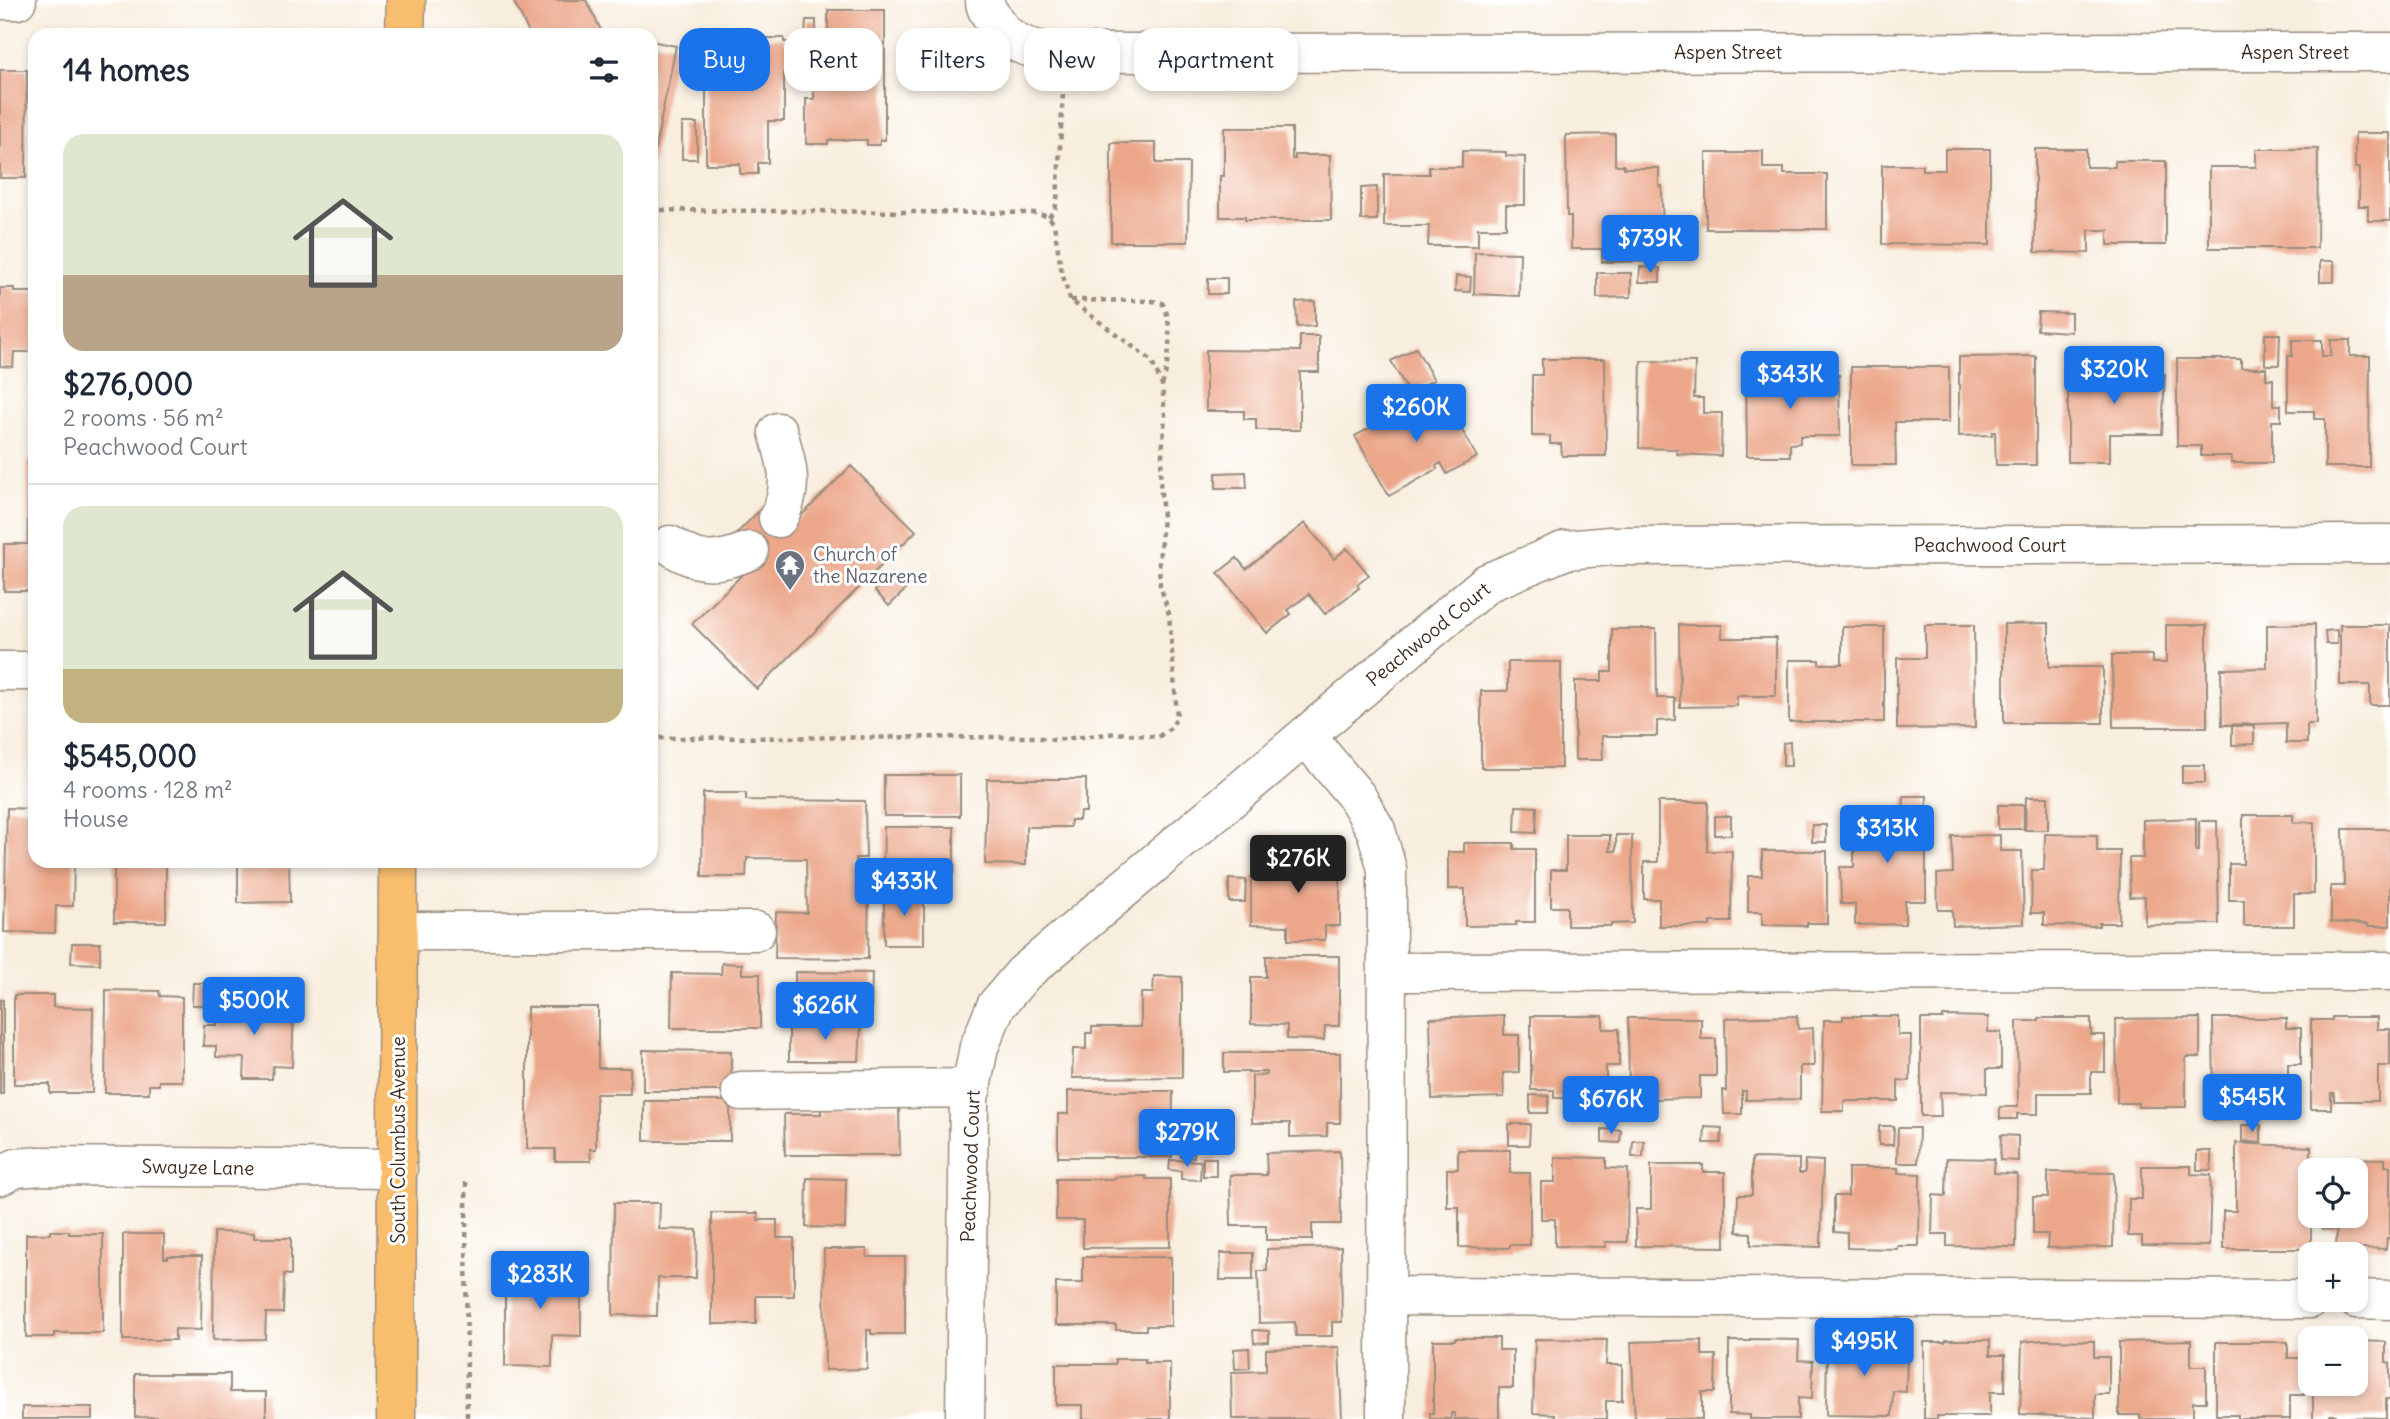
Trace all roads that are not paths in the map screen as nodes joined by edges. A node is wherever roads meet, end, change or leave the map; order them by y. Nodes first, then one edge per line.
1 (0, 0) edge
2 (17, 0) edge
3 (406, 0) edge
4 (985, 0) edge
5 (405, 28) edge
6 (2390, 51) edge
7 (778, 432) dead end
8 (778, 518) dead end
9 (2390, 544) edge
10 (670, 545) dead end
11 (749, 551) dead end
12 (0, 671) edge
13 (28, 671) edge
14 (1306, 736) junction
15 (398, 868) edge
16 (398, 932) junction
17 (756, 932) dead end
18 (2390, 971) edge
19 (1388, 972) junction
20 (972, 1088) junction
21 (741, 1091) dead end
22 (398, 1169) junction
23 (0, 1176) edge
24 (1386, 1296) junction
25 (2298, 1299) edge
26 (2368, 1299) edge
27 (2390, 1300) edge
28 (396, 1419) edge
29 (965, 1419) edge
30 (1387, 1419) edge

1 - 2 street
3 - 5 main road
4 - 6 street, Aspen Street
7 - 8 street
9 - 14 street, Peachwood Court
10 - 11 street
12 - 13 street
14 - 19 street
14 - 20 street, Peachwood Court
15 - 16 main road, South Columbus Avenue
16 - 17 street
16 - 22 main road, South Columbus Avenue
18 - 19 street
19 - 24 street
20 - 21 street
20 - 29 street, Peachwood Court
22 - 23 street, Swayze Lane
22 - 28 main road, South Columbus Avenue
24 - 25 street
24 - 30 street
26 - 27 street

